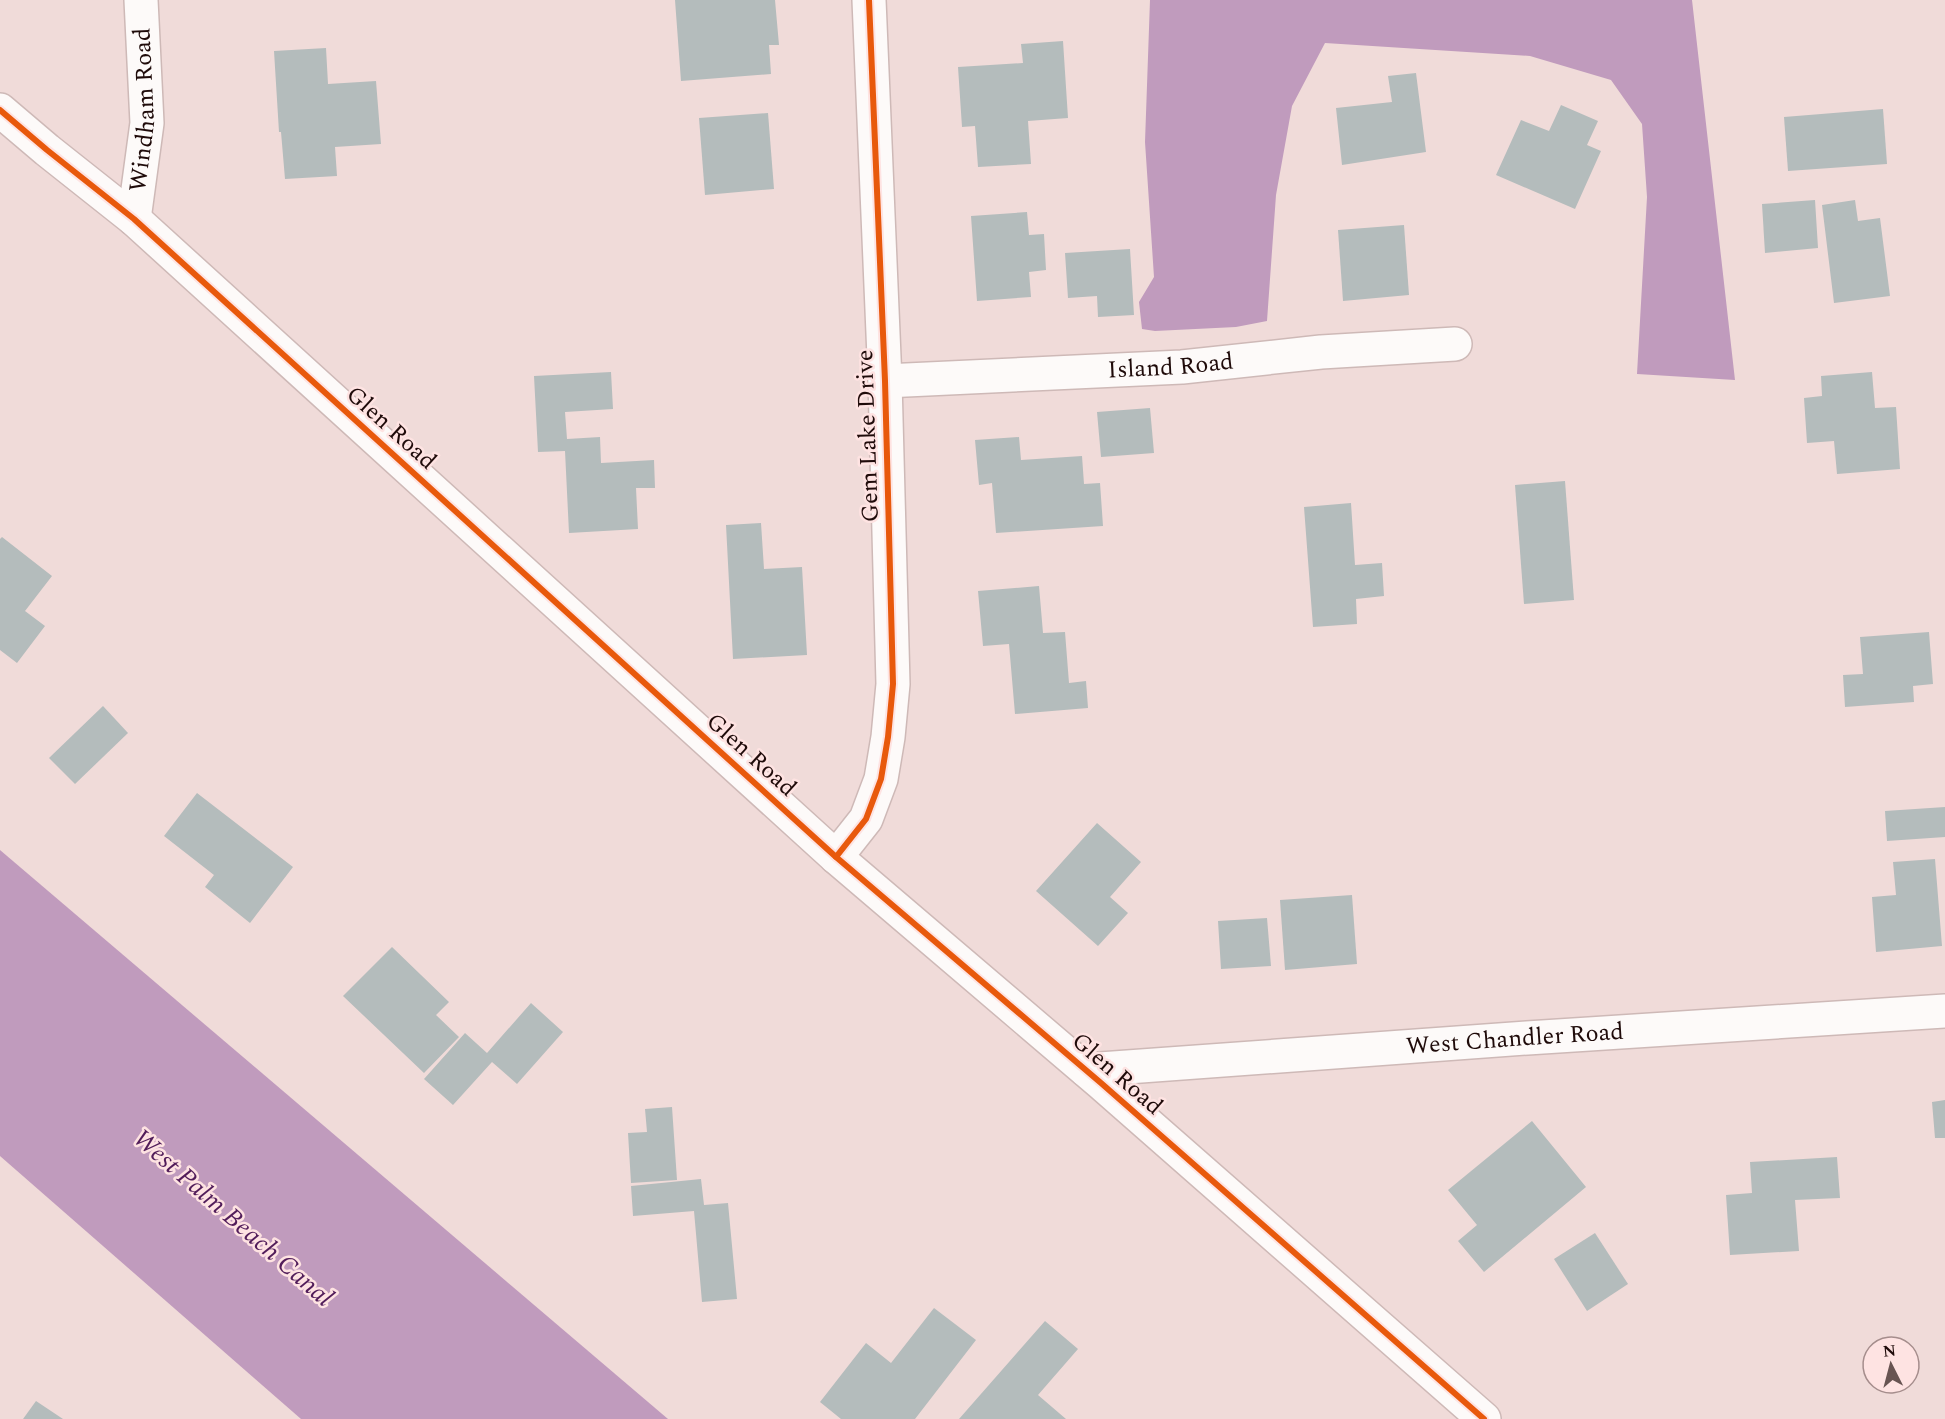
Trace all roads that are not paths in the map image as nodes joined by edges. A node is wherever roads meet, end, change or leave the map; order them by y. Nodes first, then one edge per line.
1 (141, 0) edge
2 (870, 0) edge
3 (0, 110) edge
4 (134, 219) junction
5 (1455, 344) dead end
6 (885, 381) junction
7 (836, 857) junction
8 (1945, 1011) edge
9 (1086, 1070) junction
10 (1484, 1419) edge

1 - 4 street, Windham Road
2 - 6 street, Gem Lake Drive
3 - 4 street, Glen Road
4 - 7 street, Glen Road
5 - 6 street, Island Road
6 - 7 street, Gem Lake Drive
7 - 9 street, Glen Road
8 - 9 street, West Chandler Road
9 - 10 street, Glen Road

